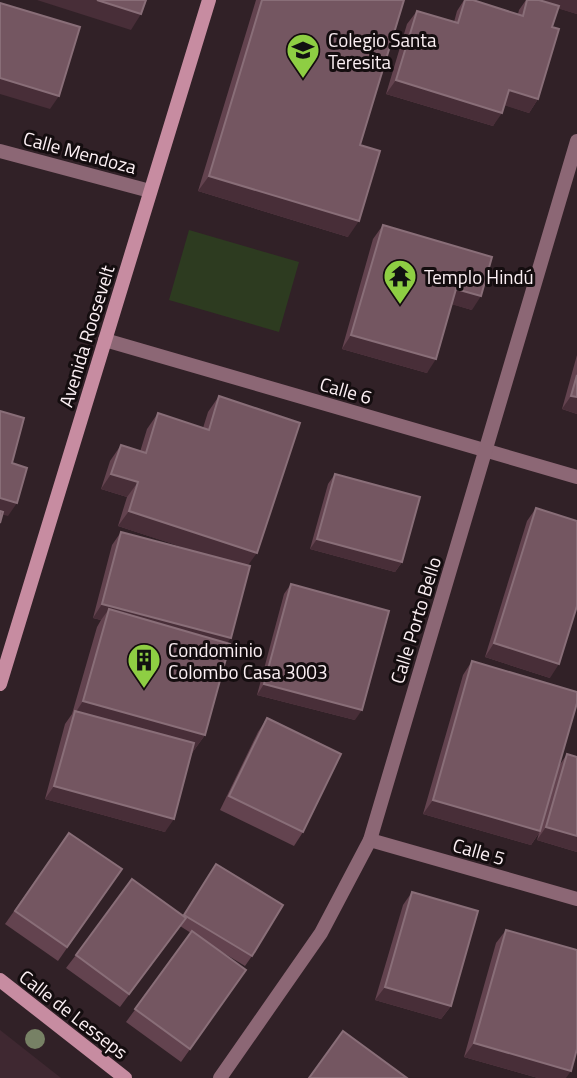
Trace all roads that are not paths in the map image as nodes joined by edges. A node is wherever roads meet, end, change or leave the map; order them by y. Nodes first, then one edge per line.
1 (209, 0) edge
2 (577, 141) edge
3 (0, 151) edge
4 (150, 191) junction
5 (105, 340) junction
6 (486, 451) junction
7 (577, 477) edge
8 (0, 684) edge
9 (370, 840) junction
10 (577, 899) edge
11 (0, 981) edge
12 (125, 1078) edge
13 (220, 1078) edge

1 - 4 main road, Avenida Roosevelt
2 - 6 street, Calle Porto Bello
3 - 4 street, Calle Mendoza
4 - 5 main road, Avenida Roosevelt
5 - 6 street, Calle 6
5 - 8 main road, Avenida Roosevelt
6 - 7 street, Calle 6
6 - 9 street, Calle Porto Bello
9 - 10 street, Calle 5
9 - 13 street, Calle Porto Bello
11 - 12 main road, Calle de Lesseps

